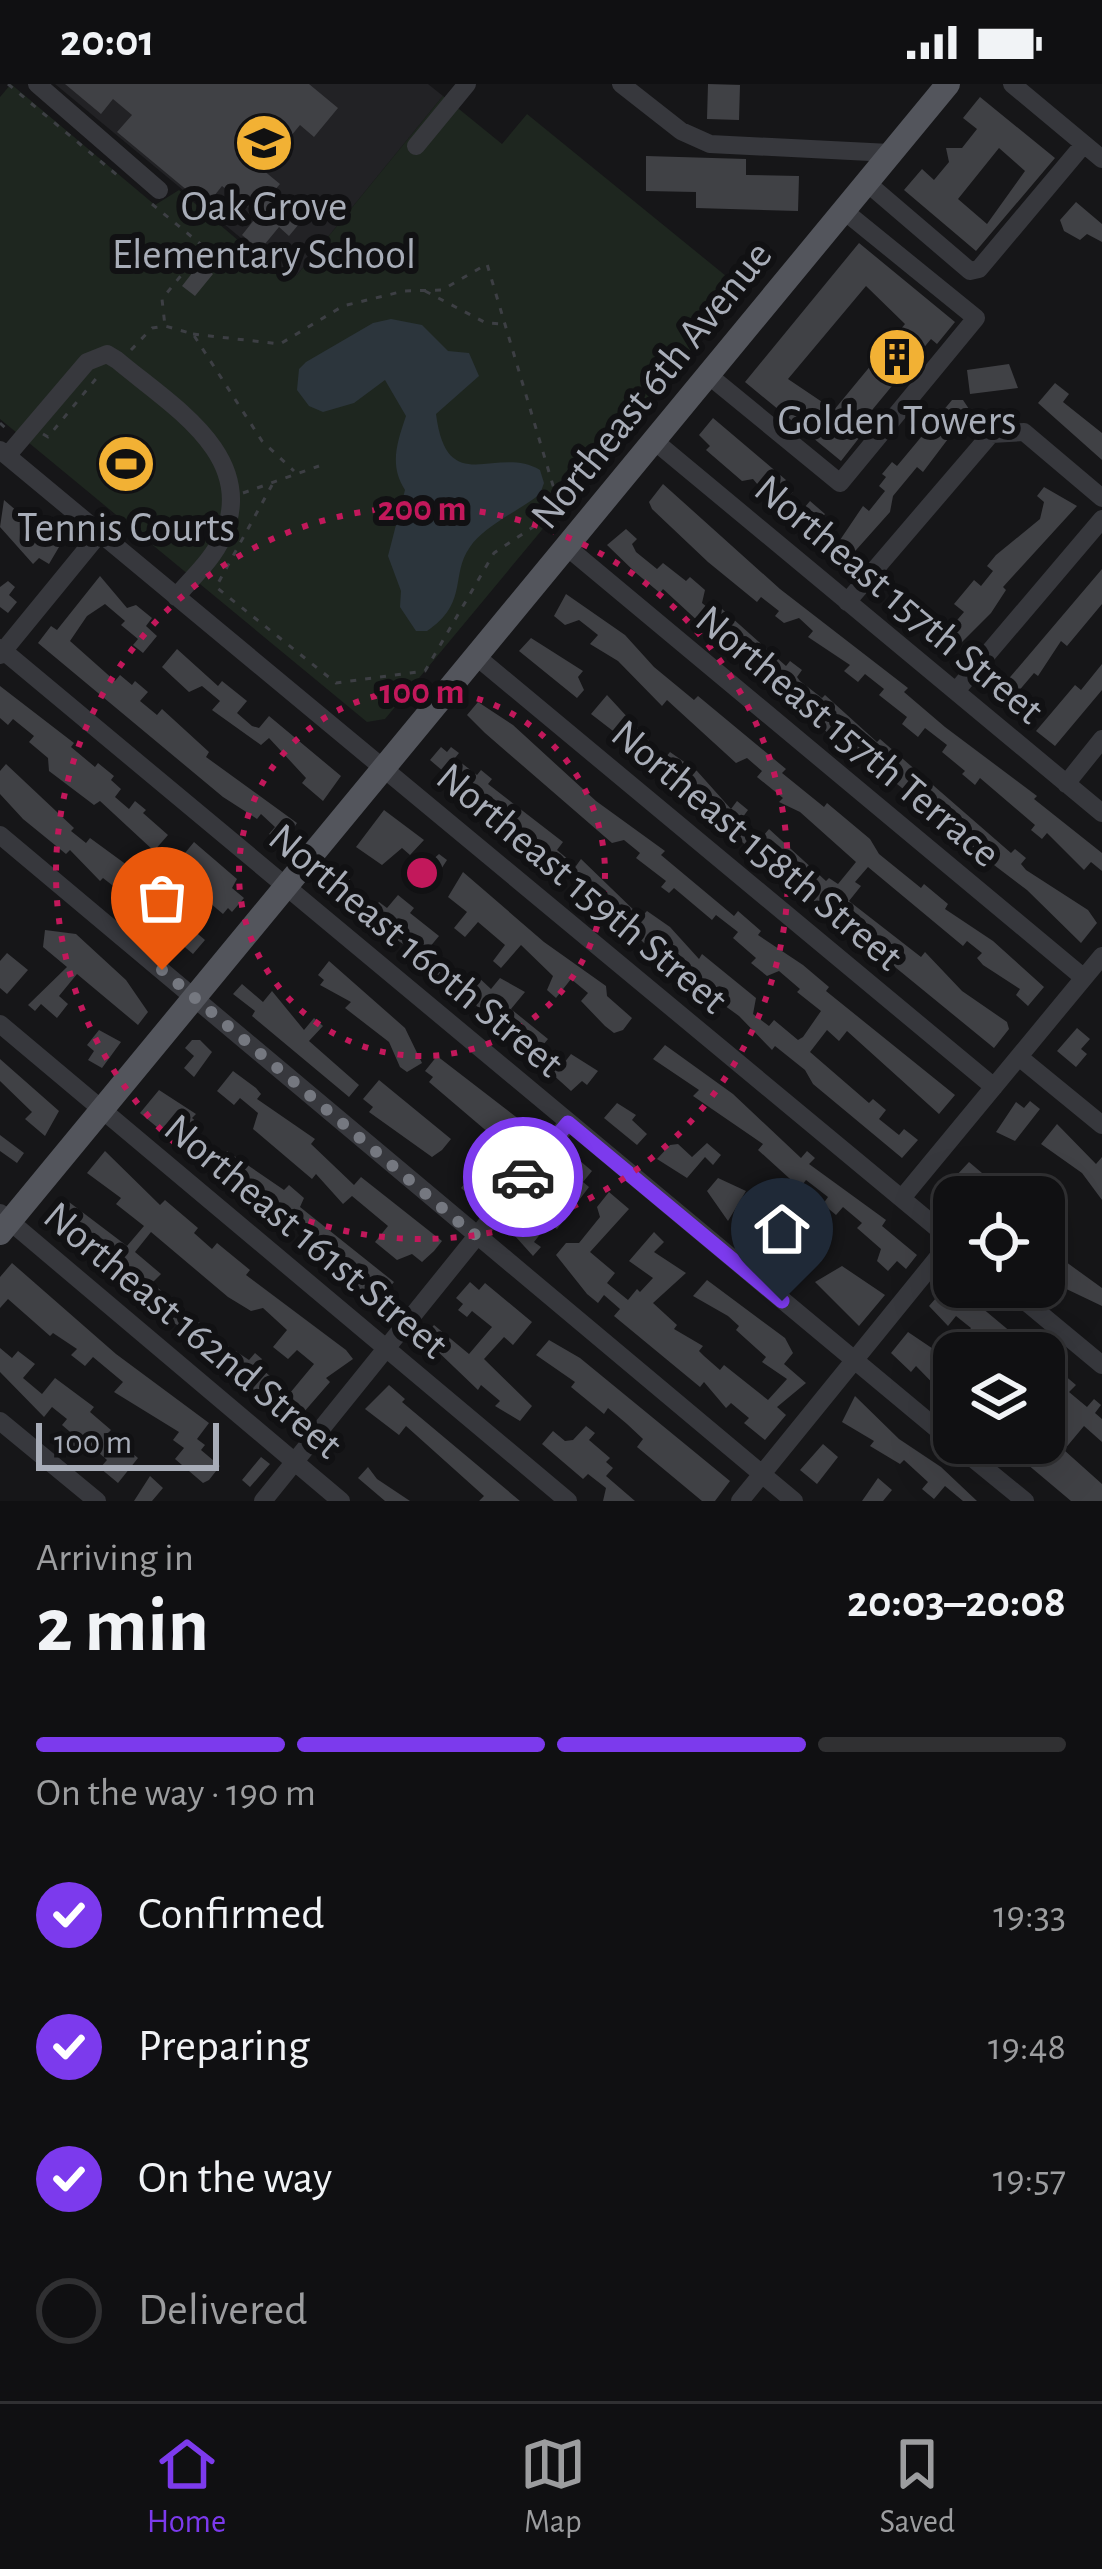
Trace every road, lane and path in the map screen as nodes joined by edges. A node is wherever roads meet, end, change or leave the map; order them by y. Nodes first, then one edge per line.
1 (8, 84) edge
2 (38, 84) edge
3 (622, 84) edge
4 (948, 84) edge
5 (1012, 84) edge
6 (464, 87) edge
7 (1084, 144) junction
8 (416, 146) dead end
9 (890, 153) junction
10 (1102, 159) edge
11 (118, 176) dead end
12 (866, 182) junction
13 (159, 190) dead end
14 (137, 192) dead end
15 (843, 210) junction
16 (424, 290) junction
17 (505, 324) junction
18 (165, 326) dead end
19 (193, 334) dead end
20 (706, 374) junction
21 (652, 439) junction
22 (4, 453) edge
23 (319, 466) dead end
24 (272, 485) junction
25 (231, 494) junction
26 (1102, 497) edge
27 (1102, 519) edge
28 (100, 534) junction
29 (567, 547) junction
30 (176, 597) junction
31 (847, 602) junction
32 (1, 651) edge
33 (477, 657) junction
34 (956, 691) junction
35 (1102, 739) edge
36 (384, 770) junction
37 (1066, 784) junction
38 (1102, 813) edge
39 (0, 835) edge
40 (286, 886) junction
41 (1102, 956) edge
42 (1084, 978) junction
43 (195, 996) junction
44 (0, 1024) edge
45 (1019, 1057) junction
46 (994, 1088) junction
47 (102, 1109) junction
48 (568, 1123) junction
49 (1102, 1125) edge
50 (902, 1198) junction
51 (3, 1222) edge
52 (933, 1224) edge
53 (474, 1235) junction
54 (933, 1265) edge
55 (1034, 1308) edge
56 (386, 1350) junction
57 (853, 1360) junction
58 (1102, 1364) edge
59 (0, 1421) edge
60 (933, 1426) edge
61 (295, 1462) junction
62 (980, 1464) edge
63 (762, 1475) junction
64 (97, 1501) edge
65 (263, 1501) edge
66 (341, 1501) edge
67 (568, 1501) edge
68 (740, 1501) edge
69 (794, 1501) edge
70 (1025, 1501) edge

1 - 11 path
2 - 13 street
3 - 9 street
4 - 9 main road, Northeast 6th Avenue
5 - 7 street
6 - 8 street
7 - 10 street
7 - 12 street
9 - 12 main road, Northeast 6th Avenue
12 - 15 main road, Northeast 6th Avenue
14 - 18 path
15 - 20 main road, Northeast 6th Avenue
15 - 20 street
16 - 17 path
16 - 17 path
16 - 19 path
17 - 24 path
20 - 21 main road, Northeast 6th Avenue
21 - 29 main road, Northeast 6th Avenue
21 - 31 street, Northeast 157th Street
22 - 25 street
22 - 28 street, Northeast 159th Street
23 - 24 path
24 - 25 path
25 - 30 street
26 - 31 street
27 - 34 street
28 - 30 street, Northeast 159th Street
28 - 32 street
29 - 33 main road, Northeast 6th Avenue
29 - 42 street, Northeast 157th Terrace
30 - 36 street, Northeast 159th Street
31 - 34 street, Northeast 157th Street
32 - 40 street, Northeast 160th Street
33 - 36 main road, Northeast 6th Avenue
33 - 46 street, Northeast 158th Street
34 - 37 street, Northeast 157th Street
35 - 37 street
36 - 40 main road, Northeast 6th Avenue
36 - 50 street, Northeast 159th Street
37 - 38 street, Northeast 157th Street
39 - 43 street
40 - 43 main road, Northeast 6th Avenue
40 - 48 street, Northeast 160th Street
41 - 42 street
42 - 45 street
43 - 47 main road, Northeast 6th Avenue
43 - 53 street
44 - 47 street, Northeast 161st Street
45 - 46 street
45 - 49 street
46 - 50 street
47 - 51 main road, Northeast 6th Avenue
47 - 56 street, Northeast 161st Street
48 - 53 street
48 - 57 street, Northeast 160th Street
50 - 52 street, Northeast 159th Street
51 - 61 street, Northeast 162nd Street
53 - 56 street
53 - 63 street
54 - 57 street
55 - 58 street
56 - 61 street
56 - 67 street, Northeast 161st Street
57 - 60 street, Northeast 160th Street
57 - 63 street
59 - 64 street
61 - 65 street
61 - 66 street, Northeast 162nd Street
62 - 70 street, Northeast 160th Street
63 - 68 street
63 - 69 street

